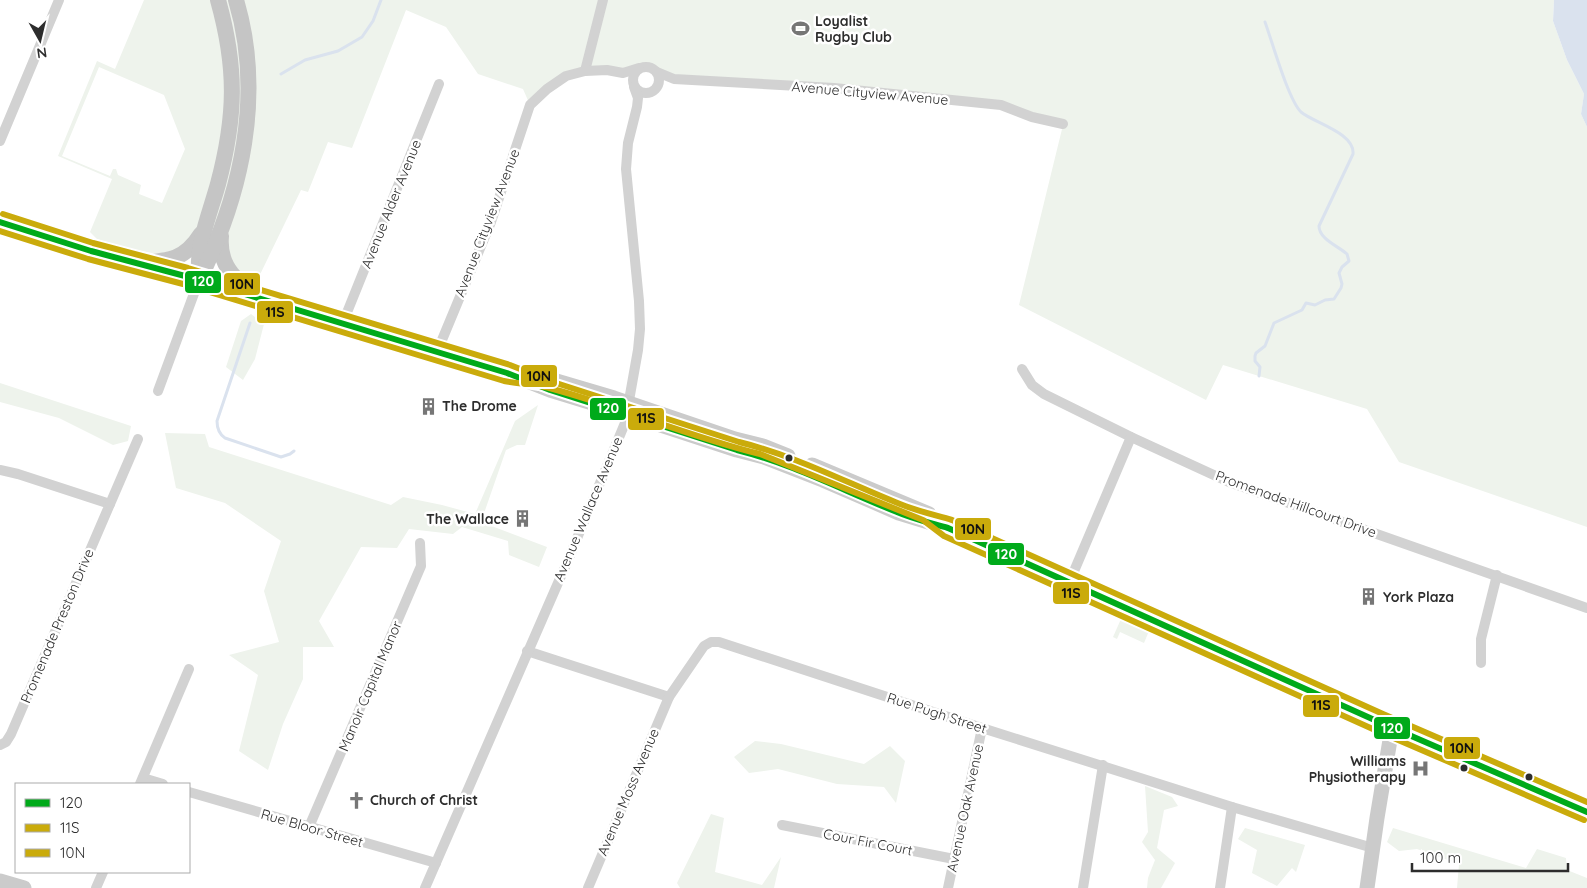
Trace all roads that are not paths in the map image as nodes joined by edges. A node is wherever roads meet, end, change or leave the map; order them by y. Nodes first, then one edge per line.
1 (59, 0) edge
2 (218, 0) edge
3 (236, 0) edge
4 (602, 0) edge
5 (638, 68) junction
6 (585, 71) junction
7 (657, 72) junction
8 (622, 73) junction
9 (674, 80) junction
10 (439, 84) dead end
11 (633, 85) junction
12 (653, 90) junction
13 (638, 107) junction
14 (1063, 124) dead end
15 (0, 142) edge
16 (0, 222) edge
17 (204, 230) junction
18 (222, 231) junction
19 (138, 263) junction
20 (199, 280) junction
21 (264, 300) junction
22 (341, 323) junction
23 (437, 352) junction
24 (1022, 369) dead end
25 (158, 391) dead end
26 (627, 408) junction
27 (1131, 437) junction
28 (138, 439) dead end
29 (0, 470) edge
30 (110, 504) junction
31 (420, 543) dead end
32 (1497, 575) junction
33 (1069, 583) junction
34 (1587, 608) edge
35 (527, 651) junction
36 (1481, 663) dead end
37 (189, 669) dead end
38 (669, 697) junction
39 (982, 728) junction
40 (1392, 728) junction
41 (0, 745) edge
42 (1103, 765) junction
43 (142, 781) edge
44 (156, 783) edge
45 (190, 792) edge
46 (1232, 807) junction
47 (1587, 812) edge
48 (782, 825) dead end
49 (309, 827) junction
50 (1373, 848) junction
51 (954, 859) junction
52 (436, 863) junction
53 (103, 873) edge
54 (0, 881) edge
55 (24, 888) edge
56 (96, 888) edge
57 (425, 888) edge
58 (588, 888) edge
59 (948, 888) edge
60 (1084, 888) edge
61 (1220, 888) edge
62 (1367, 888) edge

1 - 15 street
2 - 17 main road
3 - 18 main road
4 - 6 street
5 - 7 street
5 - 8 street, Avenue Cityview Avenue
5 - 11 street
6 - 8 street, Avenue Cityview Avenue
6 - 23 street, Avenue Cityview Avenue
7 - 9 street, Avenue Cityview Avenue
7 - 12 street
8 - 11 street
9 - 12 street, Avenue Cityview Avenue
9 - 14 street, Avenue Cityview Avenue
10 - 22 street, Avenue Alder Avenue
11 - 12 street
11 - 13 street, Avenue Wallace Avenue
12 - 13 street, Avenue Wallace Avenue
13 - 26 street, Avenue Wallace Avenue
16 - 19 main road
17 - 19 main road
17 - 20 main road
18 - 20 main road
18 - 21 main road
19 - 20 main road
20 - 21 main road
20 - 25 street
21 - 22 main road
22 - 23 main road
23 - 26 main road
24 - 27 street, Promenade Hillcourt Drive
26 - 33 main road
26 - 35 street, Avenue Wallace Avenue
27 - 32 street, Promenade Hillcourt Drive
27 - 33 street
28 - 30 street, Promenade Preston Drive
29 - 30 street
30 - 41 street, Promenade Preston Drive
31 - 49 street, Manoir Capital Manor
32 - 34 street, Promenade Hillcourt Drive
32 - 36 street
33 - 40 main road
35 - 38 street
35 - 52 street, Avenue Wallace Avenue
37 - 43 street
38 - 39 street, Rue Pugh Street
38 - 58 street, Avenue Moss Avenue
39 - 42 street, Rue Pugh Street
39 - 51 street, Avenue Oak Avenue
40 - 47 main road
40 - 50 main road
42 - 46 street, Rue Pugh Street
42 - 60 street
43 - 44 street
45 - 49 street, Rue Bloor Street
46 - 50 street, Rue Pugh Street
46 - 61 street
48 - 51 street, Cour Fir Court
49 - 52 street, Rue Bloor Street
50 - 62 main road
51 - 59 street, Avenue Oak Avenue
52 - 57 street, Avenue Wallace Avenue
53 - 56 street
54 - 55 main road

